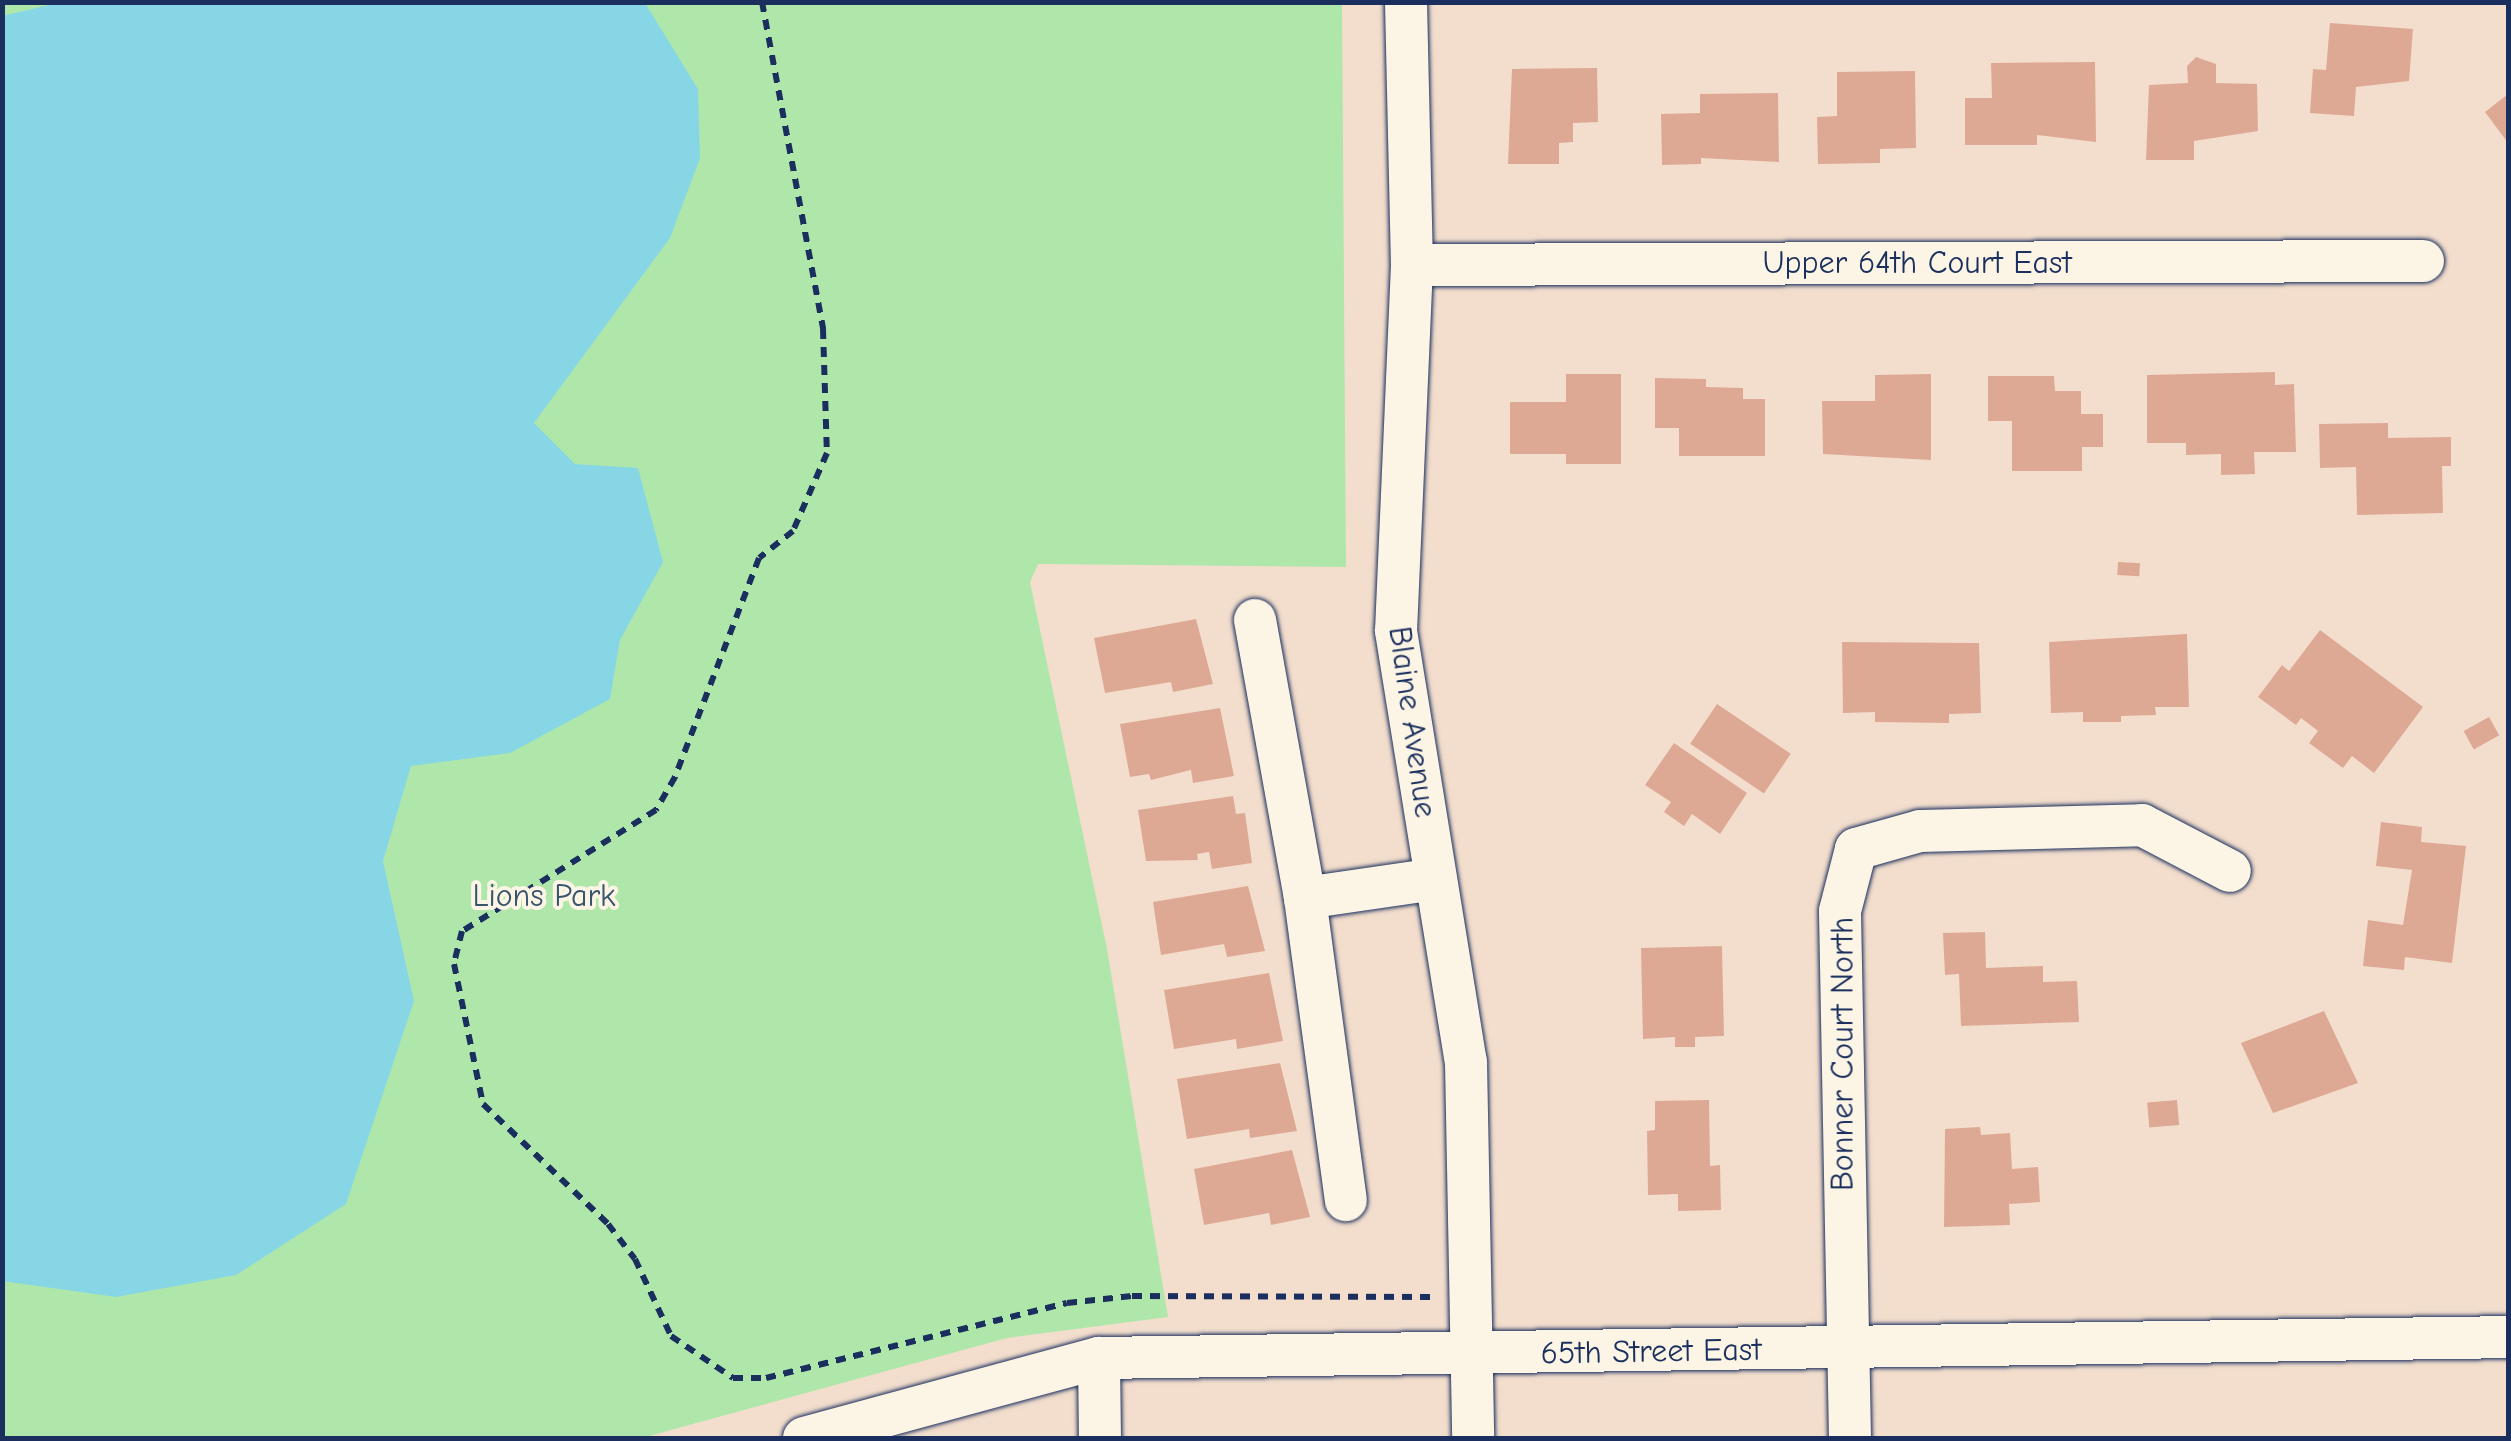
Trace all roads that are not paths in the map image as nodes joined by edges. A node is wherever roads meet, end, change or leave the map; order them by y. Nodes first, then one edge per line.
1 (1406, 2) edge
2 (2422, 261) dead end
3 (1412, 265) junction
4 (1255, 620) dead end
5 (2230, 871) dead end
6 (1436, 878) junction
7 (1305, 898) junction
8 (1346, 1200) dead end
9 (2508, 1337) edge
10 (1846, 1349) junction
11 (1473, 1355) junction
12 (1099, 1358) junction
13 (804, 1438) edge
14 (1100, 1438) edge
15 (1474, 1438) edge
16 (1850, 1438) edge

1 - 3 street, Blaine Avenue
2 - 3 street, Upper 64th Court East
3 - 6 street, Blaine Avenue
4 - 7 street
5 - 10 street, Bonner Court North
6 - 7 street
6 - 11 street, Blaine Avenue
7 - 8 street
9 - 10 street, 65th Street East
10 - 11 street, 65th Street East
10 - 16 street
11 - 12 street, 65th Street East
11 - 15 street, Blaine Avenue
12 - 13 street, 65th Street East
12 - 14 street

